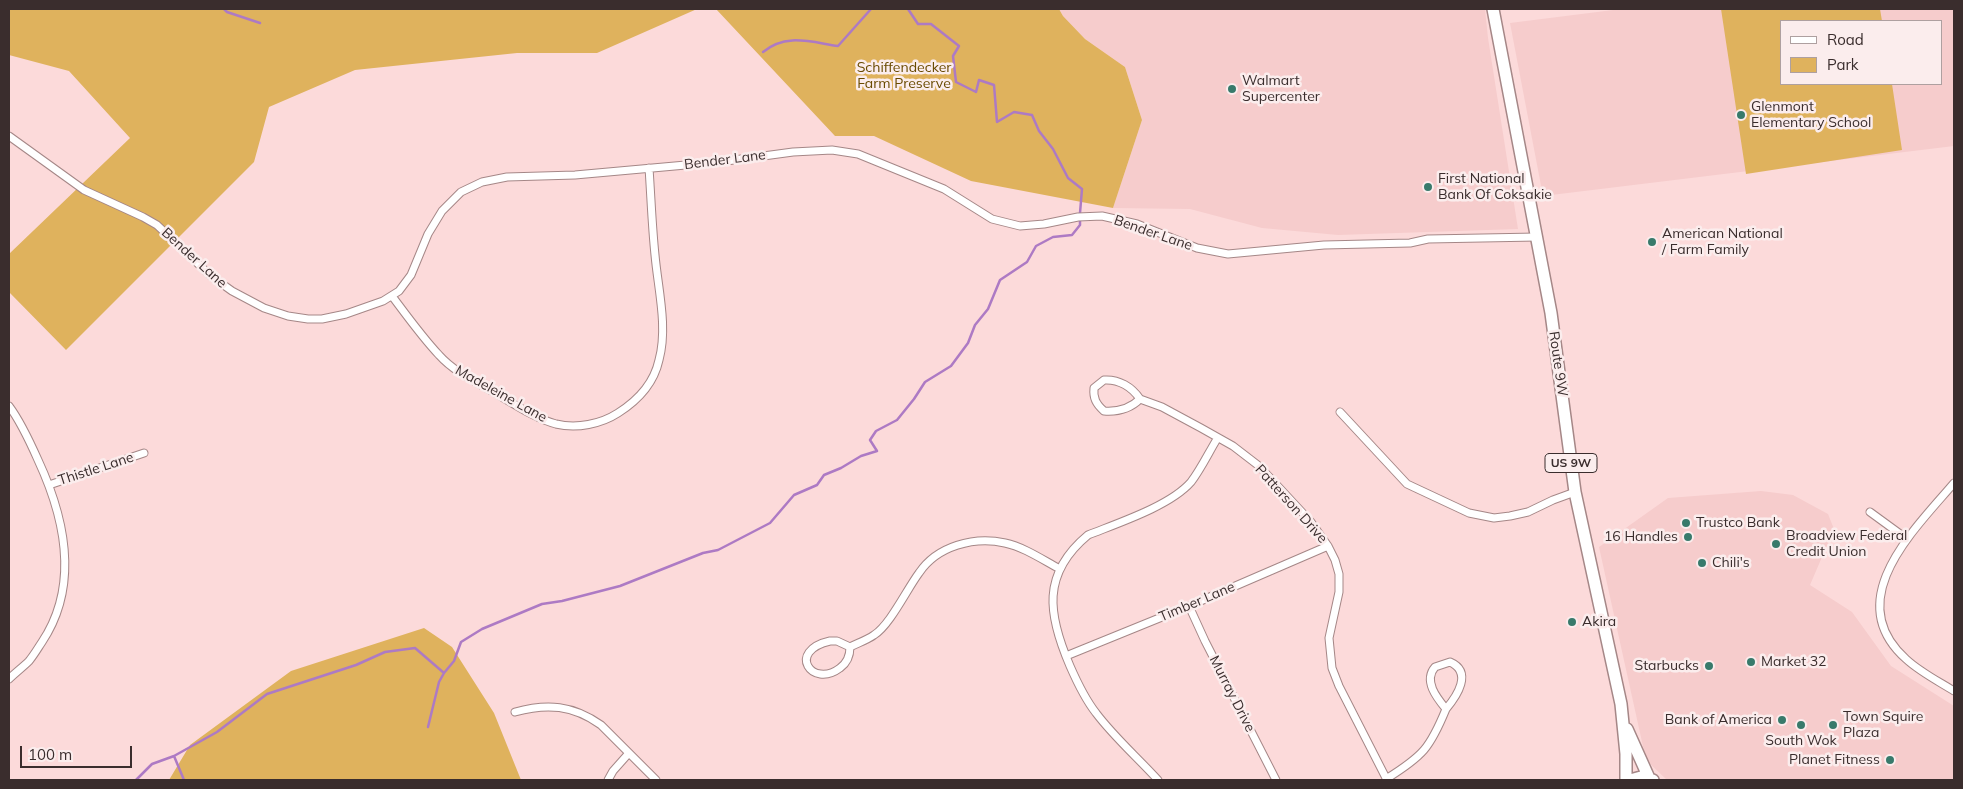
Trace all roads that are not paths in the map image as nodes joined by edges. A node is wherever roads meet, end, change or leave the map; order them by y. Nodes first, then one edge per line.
1 (1493, 9) edge
2 (9, 136) edge
3 (649, 168) junction
4 (1537, 237) junction
5 (392, 296) junction
6 (1140, 399) junction
7 (9, 406) edge
8 (1340, 412) dead end
9 (1217, 438) junction
10 (144, 453) dead end
11 (1954, 483) edge
12 (49, 485) junction
13 (1575, 492) junction
14 (1870, 512) dead end
15 (1907, 539) junction
16 (1328, 546) junction
17 (1060, 569) junction
18 (1189, 606) junction
19 (850, 647) junction
20 (1066, 656) junction
21 (9, 679) edge
22 (1954, 691) edge
23 (1446, 709) junction
24 (515, 712) dead end
25 (1623, 718) junction
26 (629, 753) junction
27 (1651, 779) edge
28 (608, 780) edge
29 (656, 780) edge
30 (1158, 780) edge
31 (1276, 780) edge
32 (1386, 780) edge
33 (1626, 780) edge
34 (1630, 780) edge

1 - 4 main road, Route 9W / US 9W
2 - 5 street, Bender Lane
3 - 4 street, Bender Lane
3 - 5 street, Bender Lane
3 - 5 street, Madeleine Lane
4 - 13 main road, Route 9W / US 9W
6 - 6 street, Patterson Drive
6 - 9 street, Patterson Drive
7 - 12 street
8 - 13 street
9 - 16 street, Patterson Drive
9 - 17 street
10 - 12 street, Thistle Lane
11 - 15 street
12 - 21 street
13 - 25 main road, Route 9W / US 9W
14 - 15 street
15 - 22 street
16 - 18 street, Timber Lane
16 - 32 street, Patterson Drive
17 - 19 street
17 - 20 street
18 - 20 street, Timber Lane
18 - 31 street, Murray Drive
19 - 19 street
20 - 30 street
23 - 23 street
23 - 32 street
24 - 26 street
25 - 27 main road, Route 9W / US 9W
25 - 33 main road, Route 9W / US 9W
26 - 28 street
26 - 29 street
27 - 34 main road

